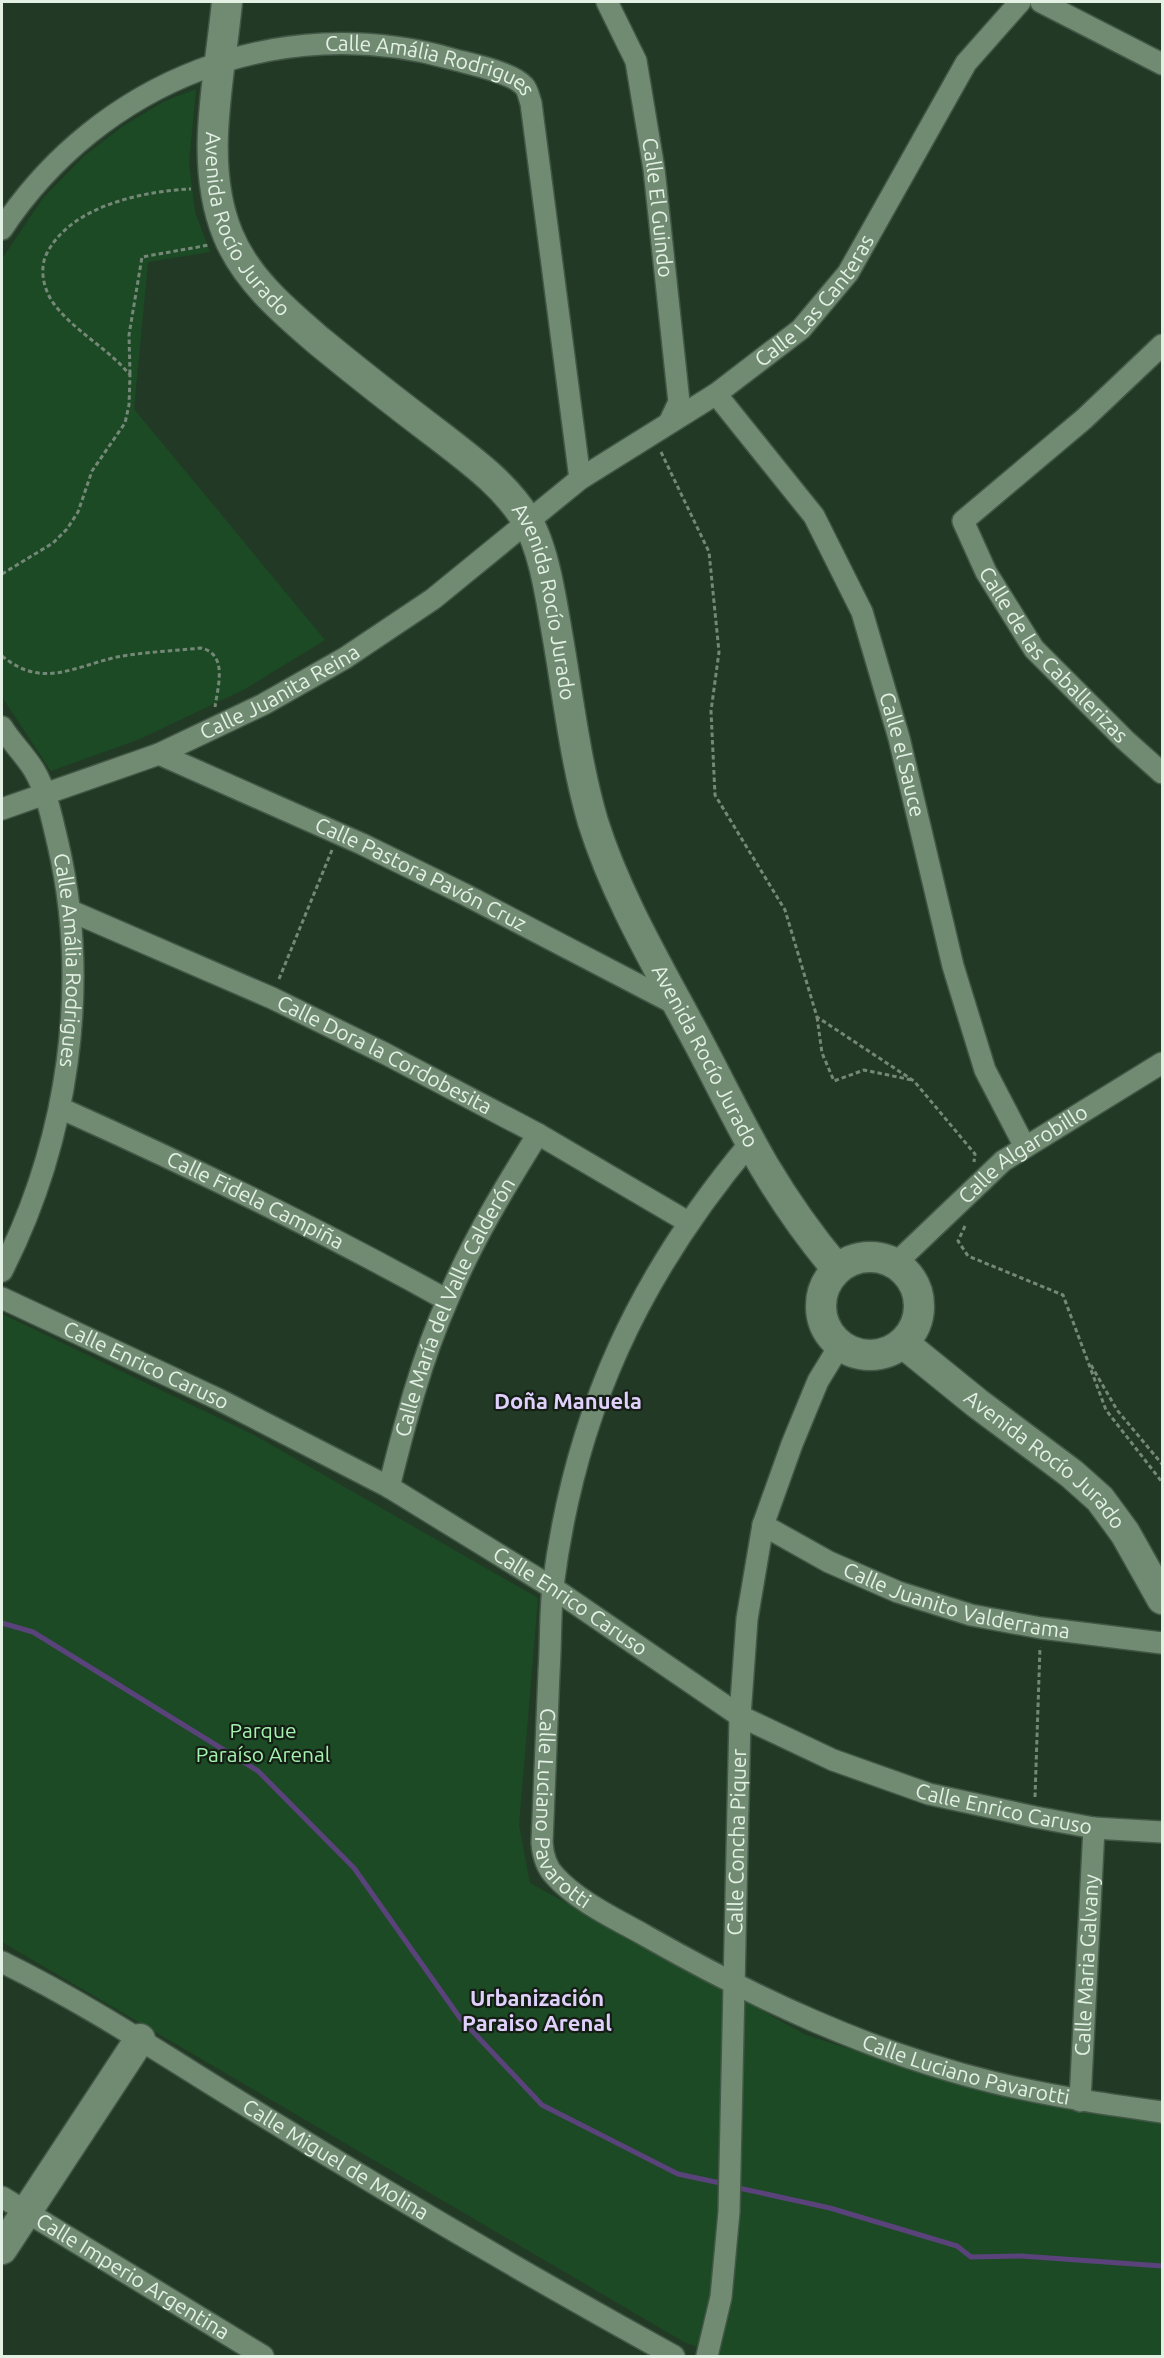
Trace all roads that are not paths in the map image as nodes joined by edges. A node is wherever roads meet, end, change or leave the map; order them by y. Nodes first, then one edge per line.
1 (227, 2) edge
2 (607, 2) edge
3 (1020, 2) edge
4 (1041, 2) edge
5 (221, 62) junction
6 (1162, 64) edge
7 (2, 229) edge
8 (1162, 345) edge
9 (716, 394) junction
10 (670, 421) junction
11 (580, 478) junction
12 (528, 521) junction
13 (2, 727) edge
14 (159, 754) junction
15 (1162, 773) edge
16 (45, 795) junction
17 (2, 809) edge
18 (71, 911) junction
19 (679, 1006) junction
20 (1162, 1063) edge
21 (60, 1108) junction
22 (538, 1134) junction
23 (751, 1142) junction
24 (1025, 1146) junction
25 (688, 1222) junction
26 (896, 1263) junction
27 (837, 1269) junction
28 (2, 1271) edge
29 (2, 1298) edge
30 (447, 1300) junction
31 (903, 1343) junction
32 (840, 1345) junction
33 (389, 1487) junction
34 (763, 1525) junction
35 (553, 1588) junction
36 (1162, 1599) edge
37 (1162, 1643) edge
38 (740, 1716) junction
39 (1094, 1828) junction
40 (1162, 1832) edge
41 (2, 1962) edge
42 (735, 1985) junction
43 (140, 2038) junction
44 (1080, 2101) junction
45 (1162, 2112) edge
46 (2, 2197) edge
47 (27, 2212) junction
48 (2, 2249) edge
49 (263, 2356) edge
50 (674, 2356) edge
51 (707, 2356) edge

1 - 5 street, Avenida Rocío Jurado
2 - 10 street, Calle El Guindo
3 - 9 street, Calle Las Canteras
4 - 6 street
5 - 7 street, Calle Amália Rodrigues
5 - 11 street, Calle Amália Rodrigues
5 - 12 street, Avenida Rocío Jurado
8 - 15 street, Calle de las Caballerizas
9 - 10 street, Calle Las Canteras
9 - 24 street, Calle el Sauce
10 - 11 street, Calle Las Canteras
11 - 12 street, Calle Las Canteras
12 - 14 street, Calle Juanita Reina
12 - 19 street, Avenida Rocío Jurado
13 - 16 street, Calle Amália Rodrigues
14 - 16 street, Calle Juanita Reina
14 - 19 street, Calle Pastora Pavón Cruz
16 - 17 street, Calle Juanita Reina
16 - 18 street, Calle Amália Rodrigues
18 - 21 street, Calle Amália Rodrigues
18 - 22 street, Calle Dora la Cordobesita
19 - 23 street, Avenida Rocío Jurado
20 - 24 street, Calle Algarobillo
21 - 28 street, Calle Amália Rodrigues
21 - 30 street, Calle Fidela Campiña
22 - 25 street, Calle Dora la Cordobesita
22 - 30 street, Calle María del Valle Calderón
23 - 25 street, Calle Luciano Pavarotti
23 - 27 street, Avenida Rocío Jurado
24 - 26 street, Calle Algarobillo
25 - 35 street, Calle Luciano Pavarotti
26 - 27 street
26 - 31 street
27 - 32 street
29 - 33 street, Calle Enrico Caruso
30 - 33 street, Calle María del Valle Calderón
31 - 32 street
31 - 36 street, Avenida Rocío Jurado
32 - 34 street, Calle Concha Piquer
33 - 35 street, Calle Enrico Caruso
34 - 37 street, Calle Juanito Valderrama
34 - 38 street, Calle Concha Piquer
35 - 38 street, Calle Enrico Caruso
35 - 42 street, Calle Luciano Pavarotti
38 - 39 street, Calle Enrico Caruso
38 - 42 street, Calle Concha Piquer
39 - 40 street, Calle Enrico Caruso
39 - 44 street, Calle Maria Galvany
41 - 43 street, Calle Miguel de Molina
42 - 44 street, Calle Luciano Pavarotti
42 - 51 street, Calle Concha Piquer
43 - 47 street
43 - 50 street, Calle Miguel de Molina
44 - 45 street, Calle Luciano Pavarotti
46 - 47 street, Calle Imperio Argentina
47 - 48 street
47 - 49 street, Calle Imperio Argentina

